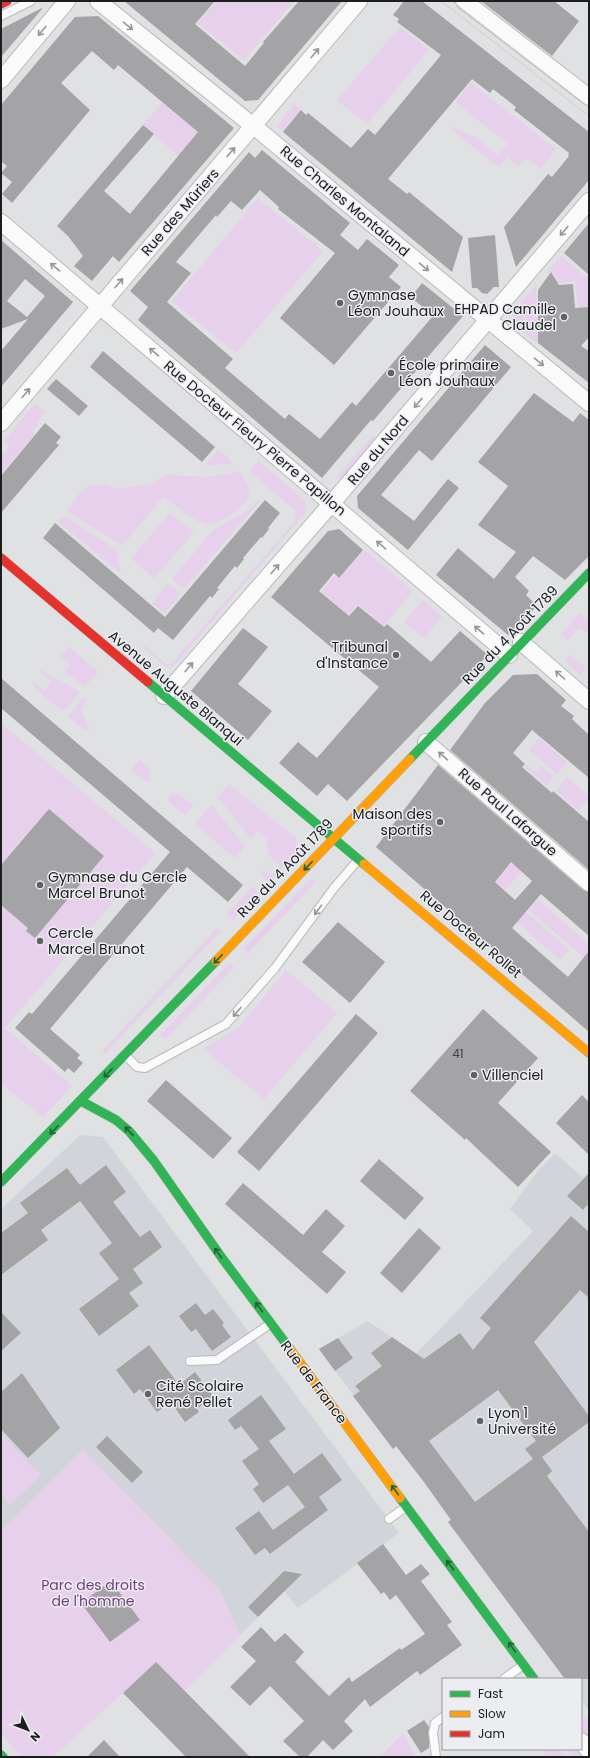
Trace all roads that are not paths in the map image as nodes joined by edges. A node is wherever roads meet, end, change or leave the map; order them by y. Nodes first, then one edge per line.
1 (7, 1) edge
2 (31, 1) edge
3 (67, 1) edge
4 (98, 1) edge
5 (359, 1) edge
6 (464, 1) edge
7 (1, 4) edge
8 (1, 16) edge
9 (1, 80) edge
10 (589, 97) edge
11 (254, 127) junction
12 (589, 201) edge
13 (1, 222) edge
14 (100, 306) junction
15 (488, 320) junction
16 (589, 403) edge
17 (1, 423) edge
18 (332, 503) junction
19 (1, 558) edge
20 (589, 573) edge
21 (521, 642) junction
22 (509, 655) junction
23 (164, 696) junction
24 (589, 701) edge
25 (426, 742) junction
26 (335, 837) junction
27 (360, 858) junction
28 (589, 882) edge
29 (589, 1053) edge
30 (125, 1055) junction
31 (81, 1102) junction
32 (1, 1182) edge
33 (271, 1324) junction
34 (190, 1361) dead end
35 (407, 1506) junction
36 (389, 1519) dead end
37 (524, 1665) junction
38 (505, 1678) edge
39 (533, 1678) edge
40 (442, 1718) edge
41 (582, 1742) edge
42 (589, 1751) edge
43 (436, 1757) edge

1 - 7 street
2 - 8 lane
3 -> 9 street
4 -> 11 street, Rue Charles Montaland
11 -> 5 street, Rue des Mûriers
6 - 10 street
14 -> 11 street, Rue des Mûriers
11 -> 15 street, Rue Charles Montaland
12 -> 15 street, Rue du Nord
14 -> 13 street, Rue Docteur Fleury Pierre Papillon
17 -> 14 street, Rue des Mûriers
18 -> 14 street, Rue Docteur Fleury Pierre Papillon
15 -> 16 street, Rue Charles Montaland
15 -> 18 street, Rue du Nord
22 -> 18 street, Rue Docteur Fleury Pierre Papillon
23 -> 18 street, Rue du Nord
19 - 23 street, Avenue Auguste Blanqui
20 - 21 street, Rue du 4 Août 1789
21 - 22 street, Rue du 4 Août 1789
24 -> 21 street
22 - 25 street, Rue du 4 Août 1789
23 - 26 street, Avenue Auguste Blanqui
25 - 26 street, Rue du 4 Août 1789
28 -> 25 street, Rue Paul Lafargue
26 - 27 street, Rue Docteur Rollet
26 -> 30 street, Rue du 4 Août 1789
27 - 29 street, Rue Docteur Rollet
27 -> 30 lane
30 -> 31 street, Rue du 4 Août 1789
31 -> 32 street, Rue du 4 Août 1789
33 -> 31 street, Rue de France
33 - 34 lane
35 -> 33 street, Rue de France
35 - 36 lane
37 -> 35 street, Rue de France
37 - 38 lane
37 - 39 street, Rue de France
40 - 43 lane
41 - 42 street

